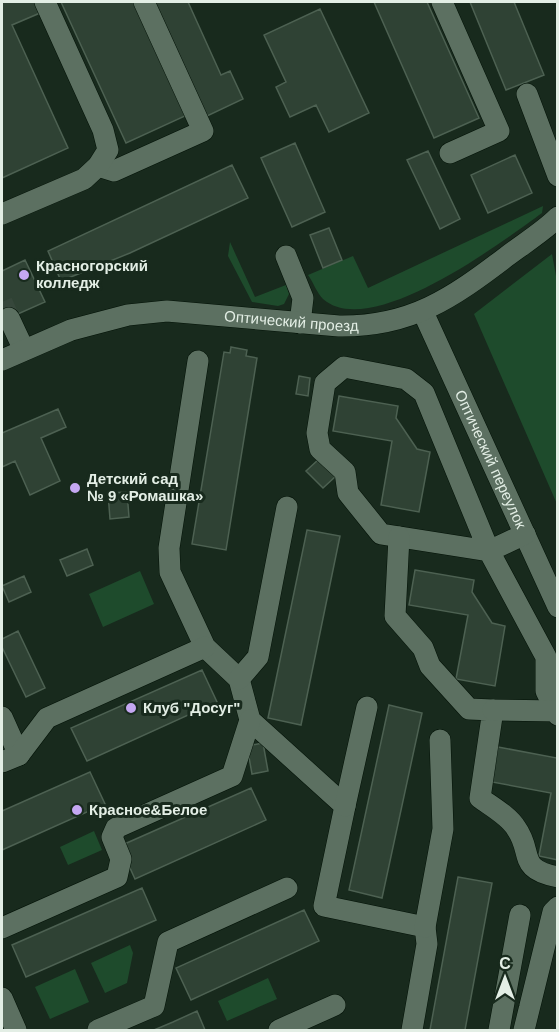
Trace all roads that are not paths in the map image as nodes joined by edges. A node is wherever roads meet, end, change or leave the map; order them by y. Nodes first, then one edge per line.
1 (45, 2) edge
2 (144, 2) edge
3 (442, 2) edge
4 (527, 93) dead end
5 (450, 153) dead end
6 (98, 166) junction
7 (558, 176) edge
8 (2, 214) edge
9 (558, 217) edge
10 (285, 256) dead end
11 (423, 312) junction
12 (9, 318) tunnel mouth
13 (300, 323) junction
14 (24, 350) junction
15 (2, 360) edge
16 (198, 362) dead end
17 (287, 507) dead end
18 (525, 534) junction
19 (399, 537) junction
20 (489, 551) junction
21 (558, 607) edge
22 (205, 648) junction
23 (239, 679) junction
24 (367, 707) dead end
25 (493, 710) junction
26 (557, 713) edge
27 (2, 717) edge
28 (250, 720) junction
29 (440, 740) dead end
30 (10, 758) edge
31 (345, 806) junction
32 (558, 877) edge
33 (287, 888) dead end
34 (558, 907) edge
35 (520, 915) dead end
36 (424, 927) junction
37 (2, 928) edge
38 (2, 999) edge
39 (335, 1005) dead end
40 (16, 1030) edge
41 (98, 1030) edge
42 (279, 1030) edge
43 (412, 1030) edge
44 (498, 1030) edge
45 (524, 1030) edge

1 - 6 street
2 - 6 street
3 - 5 street
4 - 7 street
6 - 8 street
9 - 11 street, Оптический проезд
10 - 13 street
11 - 13 street, Оптический проезд
11 - 18 street, Оптический переулок
12 - 14 street
13 - 14 street, Оптический проезд
14 - 15 street, Оптический проезд
16 - 22 street
17 - 23 street
18 - 20 street
18 - 21 street, Оптический переулок
19 - 20 street
19 - 20 street
19 - 25 street
20 - 26 street
22 - 23 street
22 - 30 street
23 - 28 street
24 - 31 street
25 - 26 street
25 - 32 street
27 - 30 street
28 - 31 street
28 - 37 street
29 - 36 street
31 - 36 street
33 - 41 street
34 - 45 street
35 - 44 street
36 - 43 street
38 - 40 street
39 - 42 street

